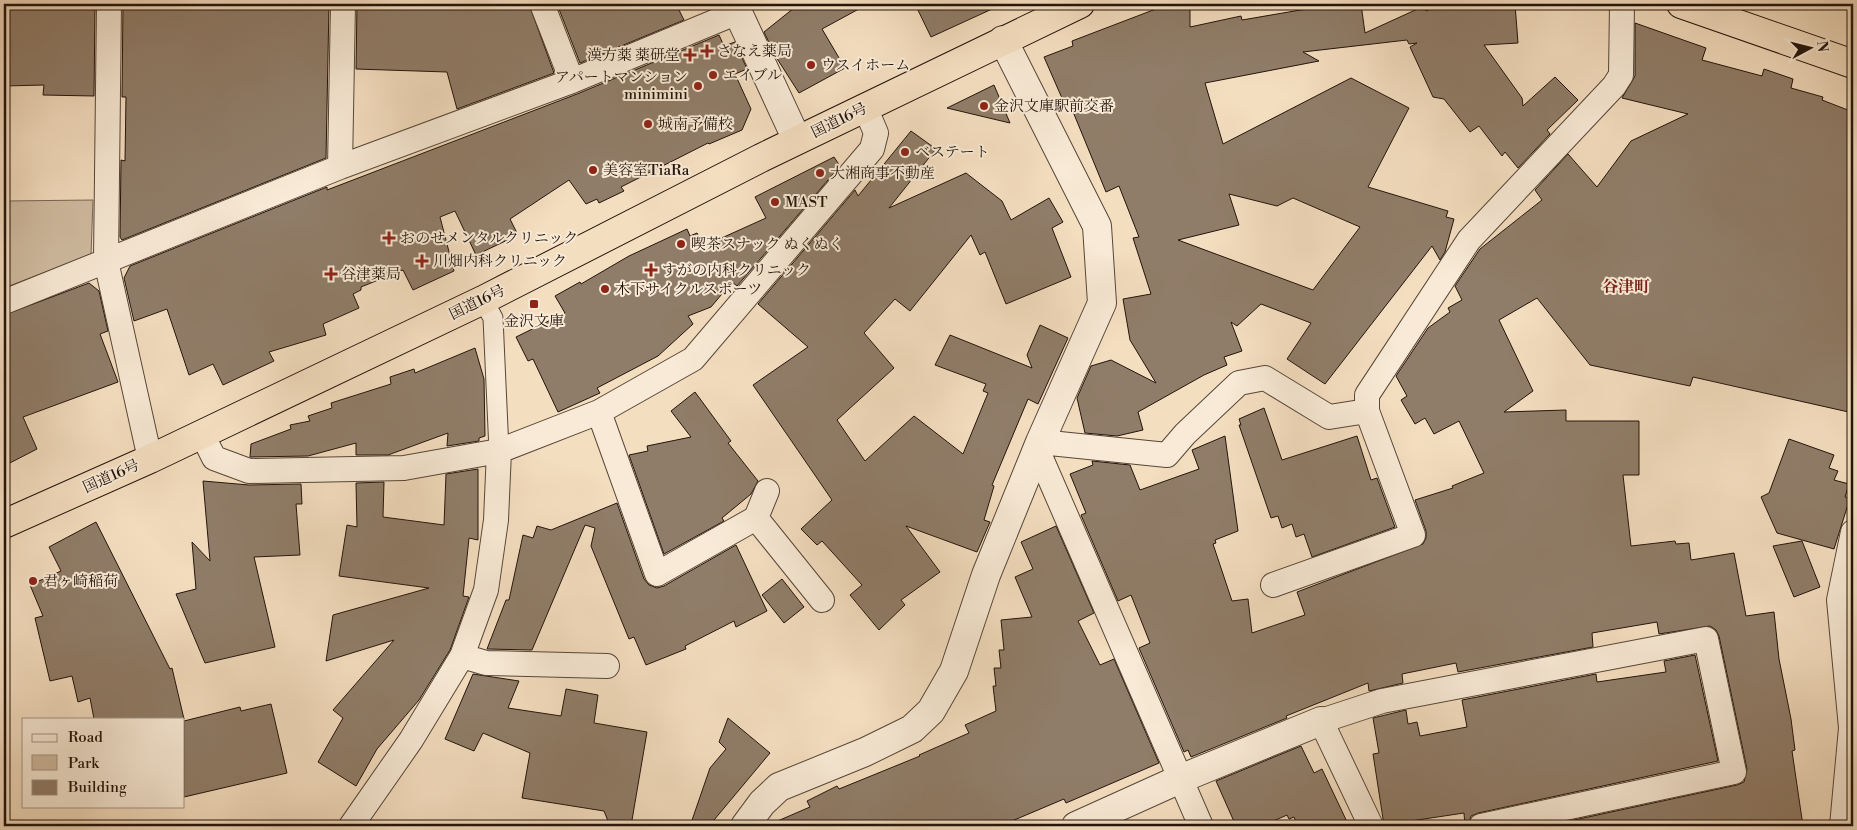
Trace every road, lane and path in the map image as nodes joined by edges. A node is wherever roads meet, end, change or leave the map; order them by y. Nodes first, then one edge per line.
1 (109, 4) edge
2 (343, 4) edge
3 (542, 4) edge
4 (1080, 4) edge
5 (1622, 4) edge
6 (1681, 4) edge
7 (736, 8) edge
8 (1003, 40) junction
9 (1853, 64) edge
10 (572, 81) junction
11 (864, 107) junction
12 (797, 140) junction
13 (340, 167) junction
14 (106, 261) junction
15 (483, 300) junction
16 (4, 302) edge
17 (1367, 411) junction
18 (599, 412) junction
19 (202, 434) junction
20 (1038, 445) junction
21 (499, 451) junction
22 (150, 459) junction
23 (767, 491) dead end
24 (756, 518) junction
25 (4, 524) edge
26 (1853, 532) edge
27 (1273, 585) dead end
28 (822, 600) dead end
29 (462, 656) junction
30 (607, 666) dead end
31 (1321, 721) junction
32 (1852, 728) edge
33 (1180, 779) junction
34 (351, 826) edge
35 (745, 826) edge
36 (1076, 826) edge
37 (1201, 826) edge
38 (1371, 826) edge
39 (1482, 826) edge
40 (1842, 826) edge

1 - 14 street
2 - 13 street
3 - 10 street
4 - 8 highway, 国道16号
5 - 17 street
6 - 9 highway
7 - 10 street
7 - 12 street
8 - 11 highway, 国道16号
8 - 20 street
10 - 13 street
11 - 12 highway, 国道16号
11 - 18 street
12 - 15 highway, 国道16号
13 - 14 street
14 - 16 street
14 - 22 street
15 - 19 highway, 国道16号
15 - 21 street
17 - 20 street
17 - 27 street
18 - 21 street
18 - 24 street
19 - 21 street
19 - 22 highway, 国道16号
20 - 33 street
20 - 35 street
21 - 29 street
22 - 25 highway, 国道16号
23 - 24 street
24 - 28 street
26 - 32 street
29 - 30 street
29 - 34 street
31 - 33 street
31 - 38 street
31 - 39 street
32 - 40 street
33 - 36 street
33 - 37 street

